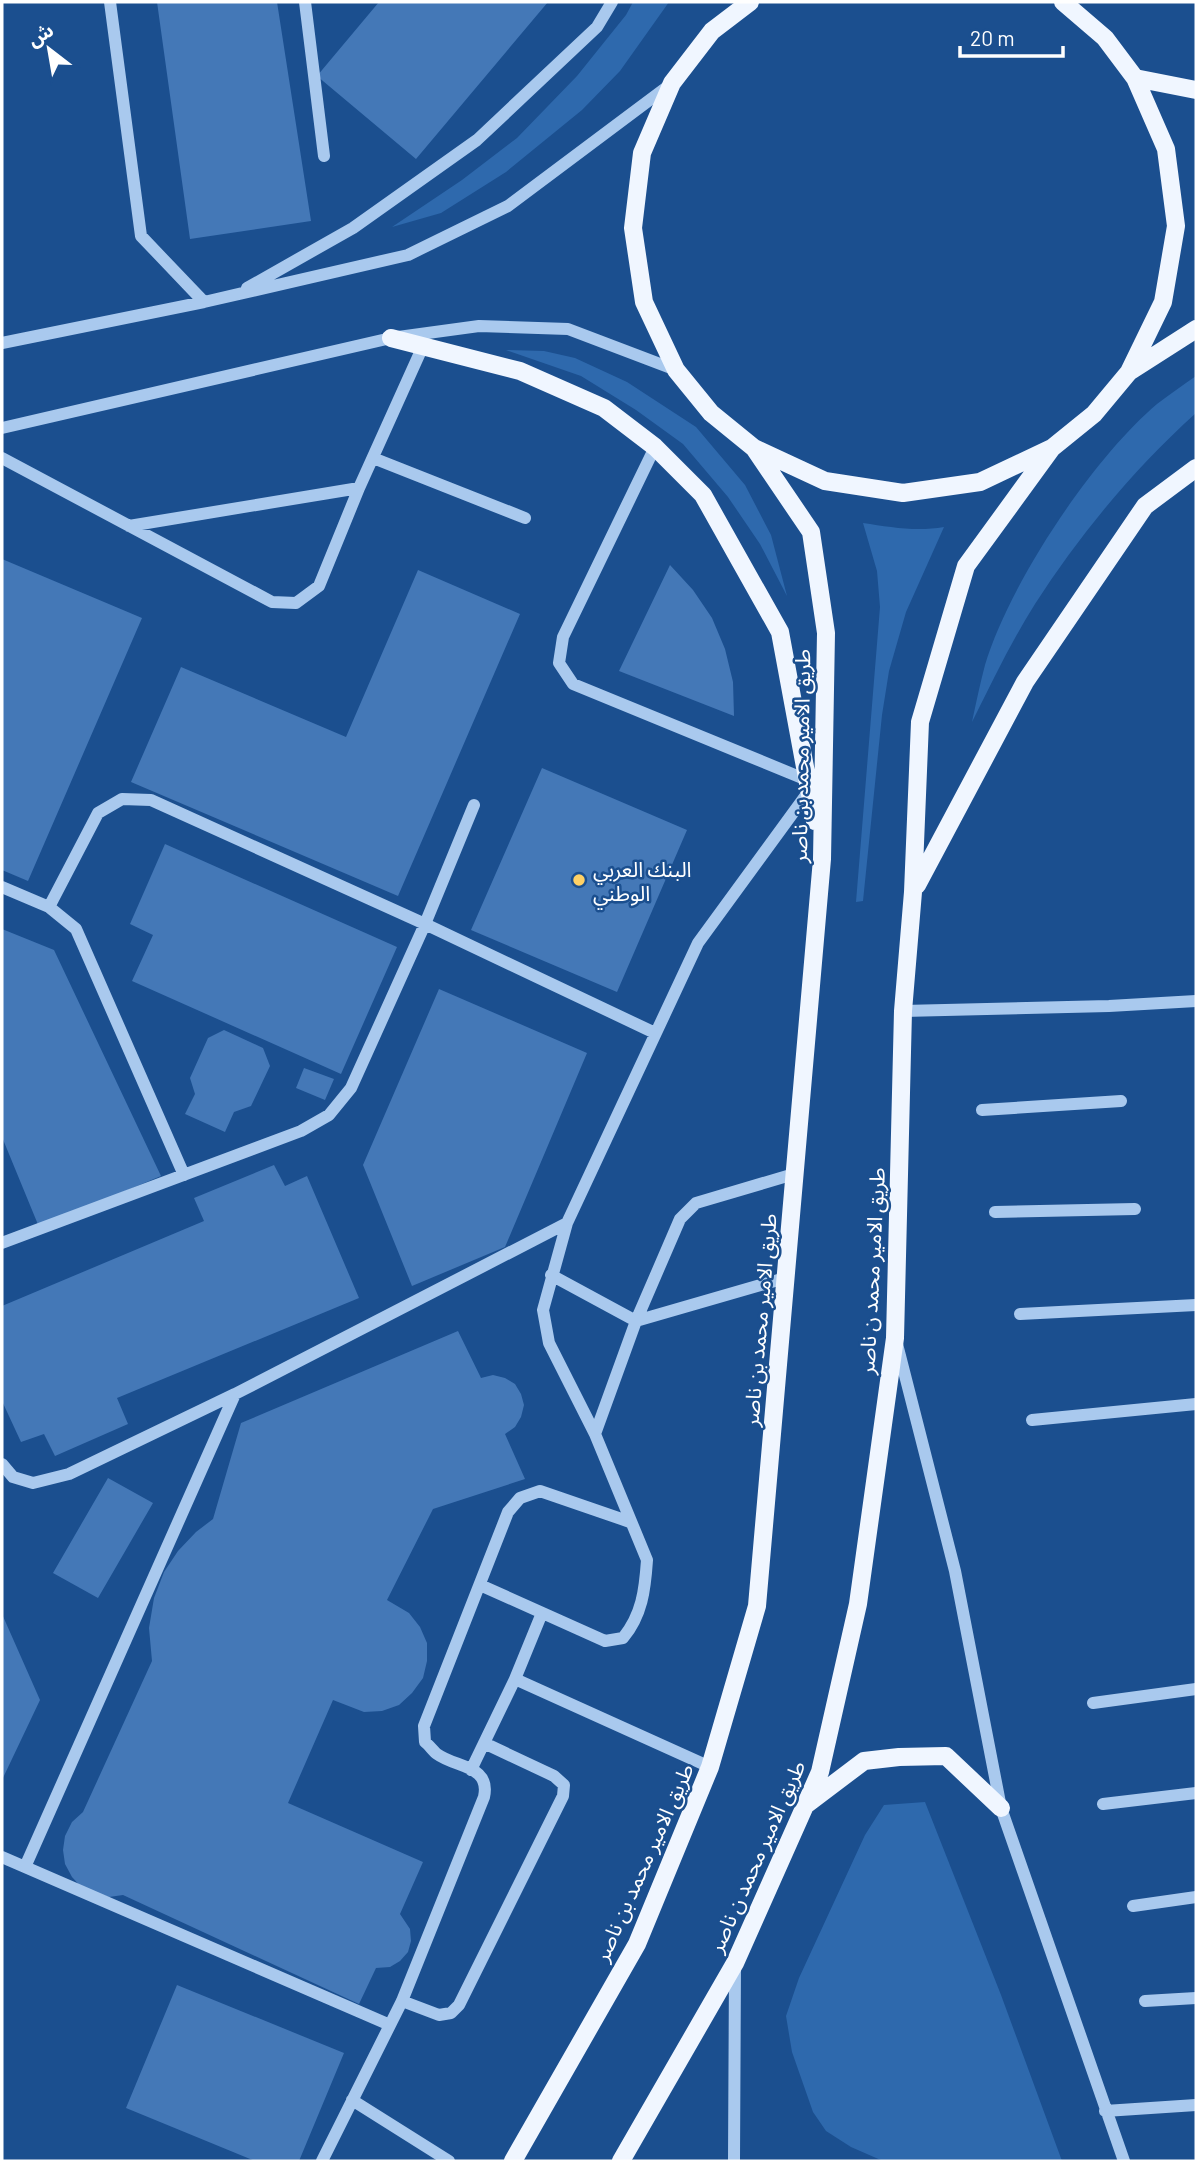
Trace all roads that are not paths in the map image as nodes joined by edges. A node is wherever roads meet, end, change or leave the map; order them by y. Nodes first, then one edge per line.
1 (110, 2) edge
2 (305, 2) edge
3 (612, 2) edge
4 (750, 2) edge
5 (1063, 2) edge
6 (1135, 78) junction
7 (672, 83) junction
8 (1196, 90) edge
9 (324, 156) dead end
10 (235, 295) junction
11 (204, 302) junction
12 (1196, 329) edge
13 (391, 338) junction
14 (2, 343) edge
15 (424, 346) junction
16 (676, 370) junction
17 (1129, 372) junction
18 (2, 428) edge
19 (656, 447) junction
20 (754, 448) junction
21 (1052, 448) junction
22 (2, 458) edge
23 (373, 458) junction
24 (1196, 468) edge
25 (359, 488) junction
26 (525, 519) dead end
27 (129, 526) junction
28 (808, 786) junction
29 (474, 805) dead end
30 (822, 859) junction
31 (2, 887) edge
32 (913, 891) junction
33 (49, 907) junction
34 (425, 924) junction
35 (1196, 1001) edge
36 (903, 1011) junction
37 (655, 1033) junction
38 (1121, 1101) dead end
39 (982, 1110) dead end
40 (794, 1174) junction
41 (184, 1175) junction
42 (1135, 1209) dead end
43 (995, 1213) dead end
44 (567, 1223) junction
45 (2, 1244) edge
46 (551, 1275) junction
47 (785, 1278) junction
48 (1196, 1305) edge
49 (1020, 1314) dead end
50 (636, 1321) junction
51 (895, 1338) junction
52 (235, 1394) junction
53 (1196, 1404) edge
54 (1032, 1420) dead end
55 (595, 1434) junction
56 (2, 1464) edge
57 (630, 1522) junction
58 (480, 1585) junction
59 (542, 1613) junction
60 (514, 1679) junction
61 (1196, 1689) edge
62 (1093, 1703) dead end
63 (484, 1743) junction
64 (710, 1767) junction
65 (471, 1770) junction
66 (1196, 1793) edge
67 (1103, 1804) dead end
68 (805, 1807) junction
69 (1001, 1808) junction
70 (2, 1857) edge
71 (25, 1867) junction
72 (1196, 1897) edge
73 (1133, 1906) dead end
74 (735, 1963) junction
75 (1196, 1998) edge
76 (402, 2001) junction
77 (1145, 2001) dead end
78 (390, 2025) junction
79 (352, 2100) junction
80 (1196, 2105) edge
81 (1105, 2111) junction
82 (322, 2161) edge
83 (449, 2161) edge
84 (513, 2161) edge
85 (621, 2161) edge
86 (734, 2161) edge
87 (1124, 2161) edge

1 - 11 street
2 - 9 street
3 - 10 street
4 - 7 main road
5 - 6 main road
6 - 8 main road
6 - 17 main road
7 - 10 street
7 - 16 main road
10 - 11 street
11 - 14 street
12 - 17 main road
13 - 15 main road
13 - 16 street
13 - 18 street
15 - 19 main road
15 - 23 street
16 - 20 main road
17 - 21 main road
19 - 28 main road
19 - 28 street
20 - 21 main road
20 - 30 main road, طريق الامير محمد بن ناصر
21 - 32 main road, طريق الامير محمد ن ناصر
22 - 27 street
23 - 25 street
23 - 26 street
24 - 32 main road
25 - 27 street
25 - 27 street
28 - 30 main road
28 - 37 street
29 - 34 street
30 - 40 main road, طريق الامير محمد بن ناصر
31 - 33 street
32 - 36 main road, طريق الامير محمد ن ناصر
33 - 34 street
33 - 41 street
34 - 37 street
34 - 41 street
35 - 36 street
36 - 51 main road, طريق الامير محمد ن ناصر
37 - 44 street
38 - 39 street
40 - 47 main road, طريق الامير محمد بن ناصر
40 - 50 street
41 - 45 street
42 - 43 street
44 - 46 street
44 - 52 street
46 - 50 street
46 - 55 street
47 - 50 street
47 - 64 main road, طريق الامير محمد بن ناصر
48 - 49 street
50 - 55 street
51 - 68 main road, طريق الامير محمد ن ناصر
51 - 69 street
52 - 56 street
52 - 71 street
53 - 54 street
55 - 57 street
57 - 58 street
57 - 59 street
58 - 59 street
58 - 65 street
59 - 60 street
60 - 63 street
60 - 64 street
61 - 62 street
63 - 65 street
63 - 76 street
64 - 84 main road, طريق الامير محمد بن ناصر
65 - 76 street
66 - 67 street
68 - 69 main road
68 - 74 main road, طريق الامير محمد ن ناصر
69 - 81 street
70 - 71 street
71 - 78 street
72 - 73 street
74 - 85 main road, طريق الامير محمد ن ناصر
74 - 86 street
75 - 77 street
76 - 78 street
78 - 79 street
79 - 82 street
79 - 83 street
80 - 81 street
81 - 87 street

